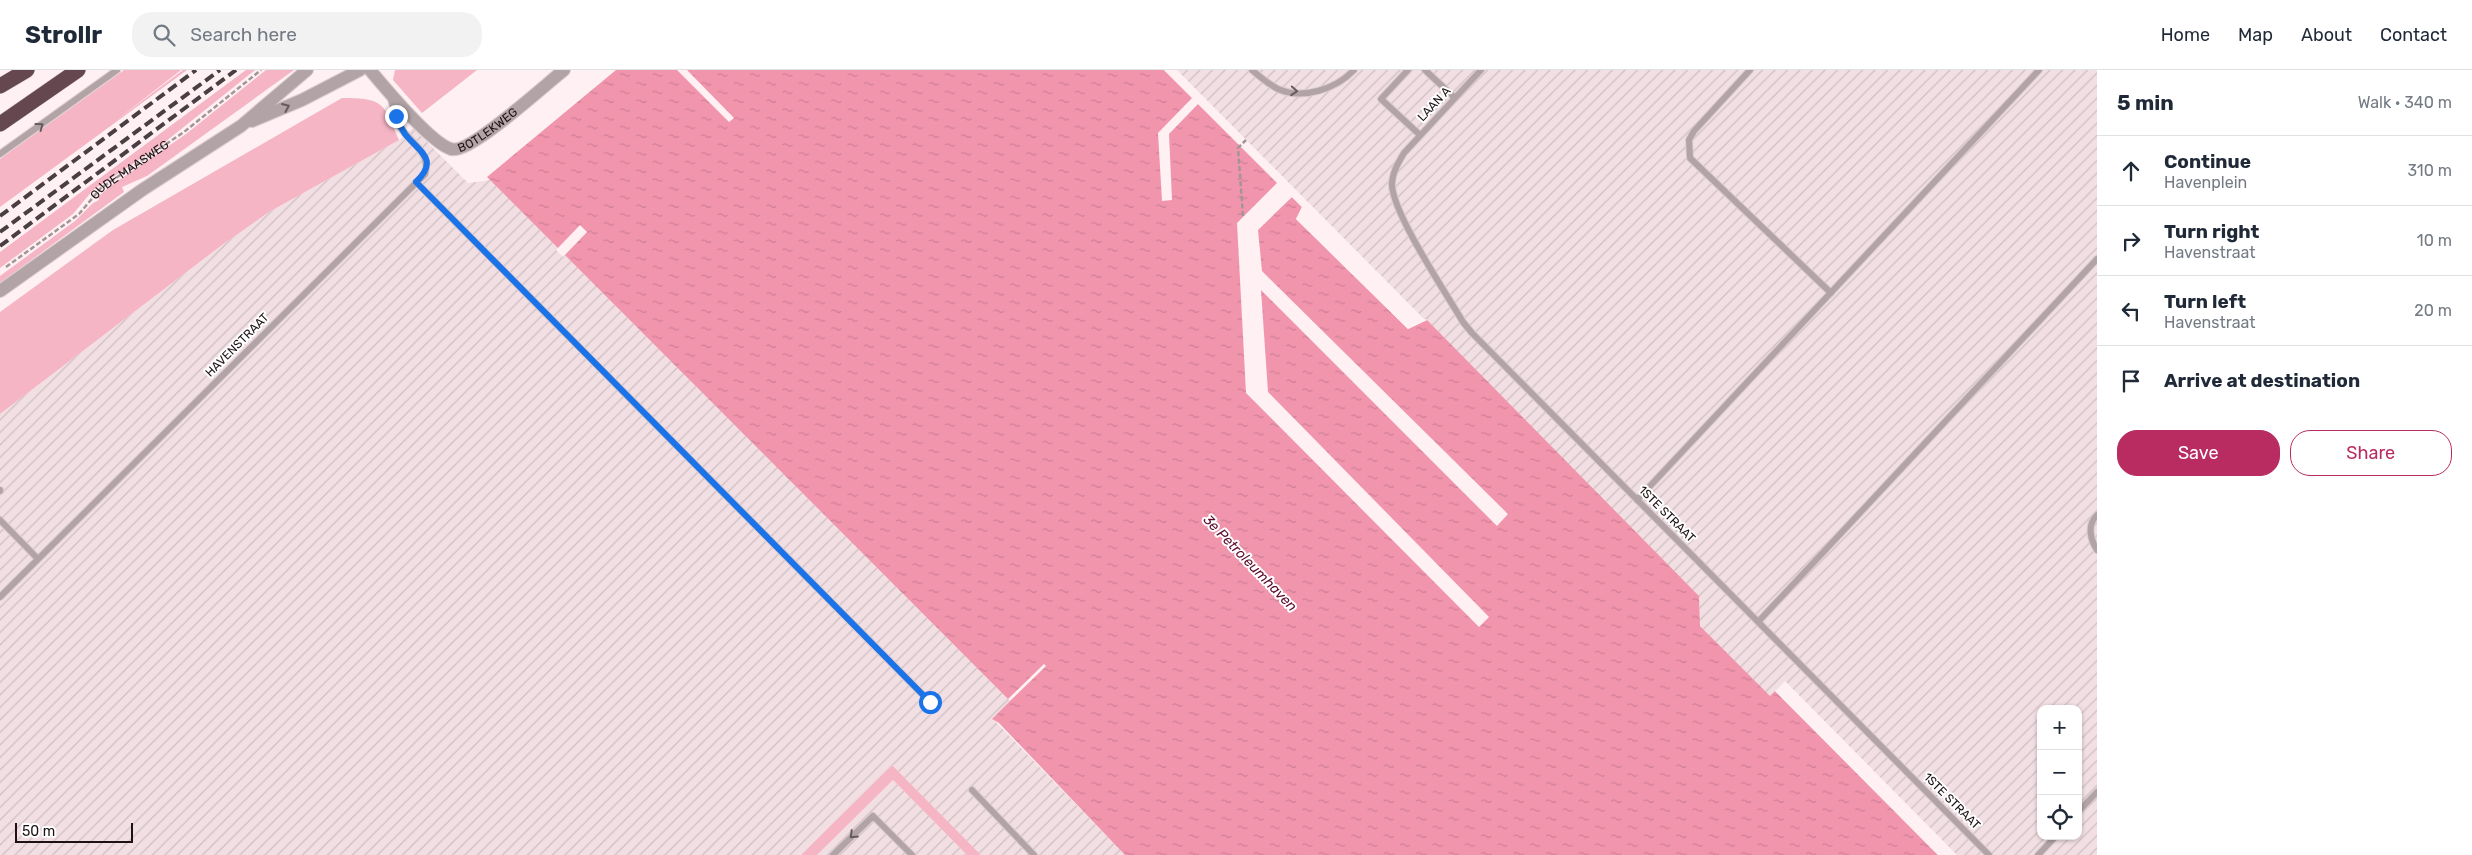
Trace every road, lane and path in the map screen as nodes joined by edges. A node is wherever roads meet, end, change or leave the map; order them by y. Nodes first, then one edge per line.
1 (27, 70) edge
2 (72, 70) edge
3 (78, 70) edge
4 (116, 70) edge
5 (261, 70) edge
6 (307, 70) edge
7 (360, 70) edge
8 (370, 70) edge
9 (564, 70) edge
10 (1252, 70) edge
11 (1354, 70) edge
12 (1408, 70) edge
13 (1425, 70) edge
14 (1481, 70) edge
15 (1750, 70) edge
16 (2039, 70) edge
17 (0, 86) edge
18 (389, 93) junction
19 (1455, 98) junction
20 (26, 106) junction
21 (0, 124) edge
22 (241, 126) junction
23 (1420, 135) junction
24 (1246, 140) dead end
25 (1404, 153) joint
26 (0, 154) edge
27 (416, 182) junction
28 (1243, 216) dead end
29 (2097, 258) edge
30 (0, 272) edge
31 (0, 291) edge
32 (1831, 293) junction
33 (1637, 500) junction
34 (2097, 515) edge
35 (0, 520) edge
36 (2097, 550) edge
37 (38, 559) junction
38 (0, 597) edge
39 (1758, 622) junction
40 (930, 702) dead end
41 (972, 790) dead end
42 (2097, 792) edge
43 (2082, 808) edge
44 (2052, 840) edge
45 (833, 855) edge
46 (912, 855) edge
47 (1034, 855) edge
48 (1989, 855) edge
49 (2038, 855) edge

1 - 17 highway
2 - 20 highway
3 - 20 highway
26 -> 4 lane
5 - 30 path, OUDE MAASWEG
6 - 22 street, OUDE MAASWEG
22 -> 7 street, OUDE MAASWEG
8 - 18 street, BOTLEKWEG
9 - 18 street, BOTLEKWEG
10 -> 11 lane
12 - 23 lane
13 - 19 lane
14 - 19 lane, LAAN A
15 - 32 lane
16 - 32 lane
18 - 27 lane, HAVENSTRAAT
19 - 23 lane, LAAN A
20 - 21 highway
22 - 31 street, OUDE MAASWEG
23 - 25 lane, LAAN A
24 - 28 path
25 - 33 lane, 1STE STRAAT
27 - 37 lane, HAVENSTRAAT
27 - 40 lane
29 - 39 lane
32 - 33 lane
33 - 39 lane, 1STE STRAAT
34 - 36 lane
35 - 37 lane
37 - 38 lane, HAVENSTRAAT
39 - 48 lane, 1STE STRAAT
41 - 47 lane
42 - 43 lane
44 - 49 lane
46 -> 45 lane

